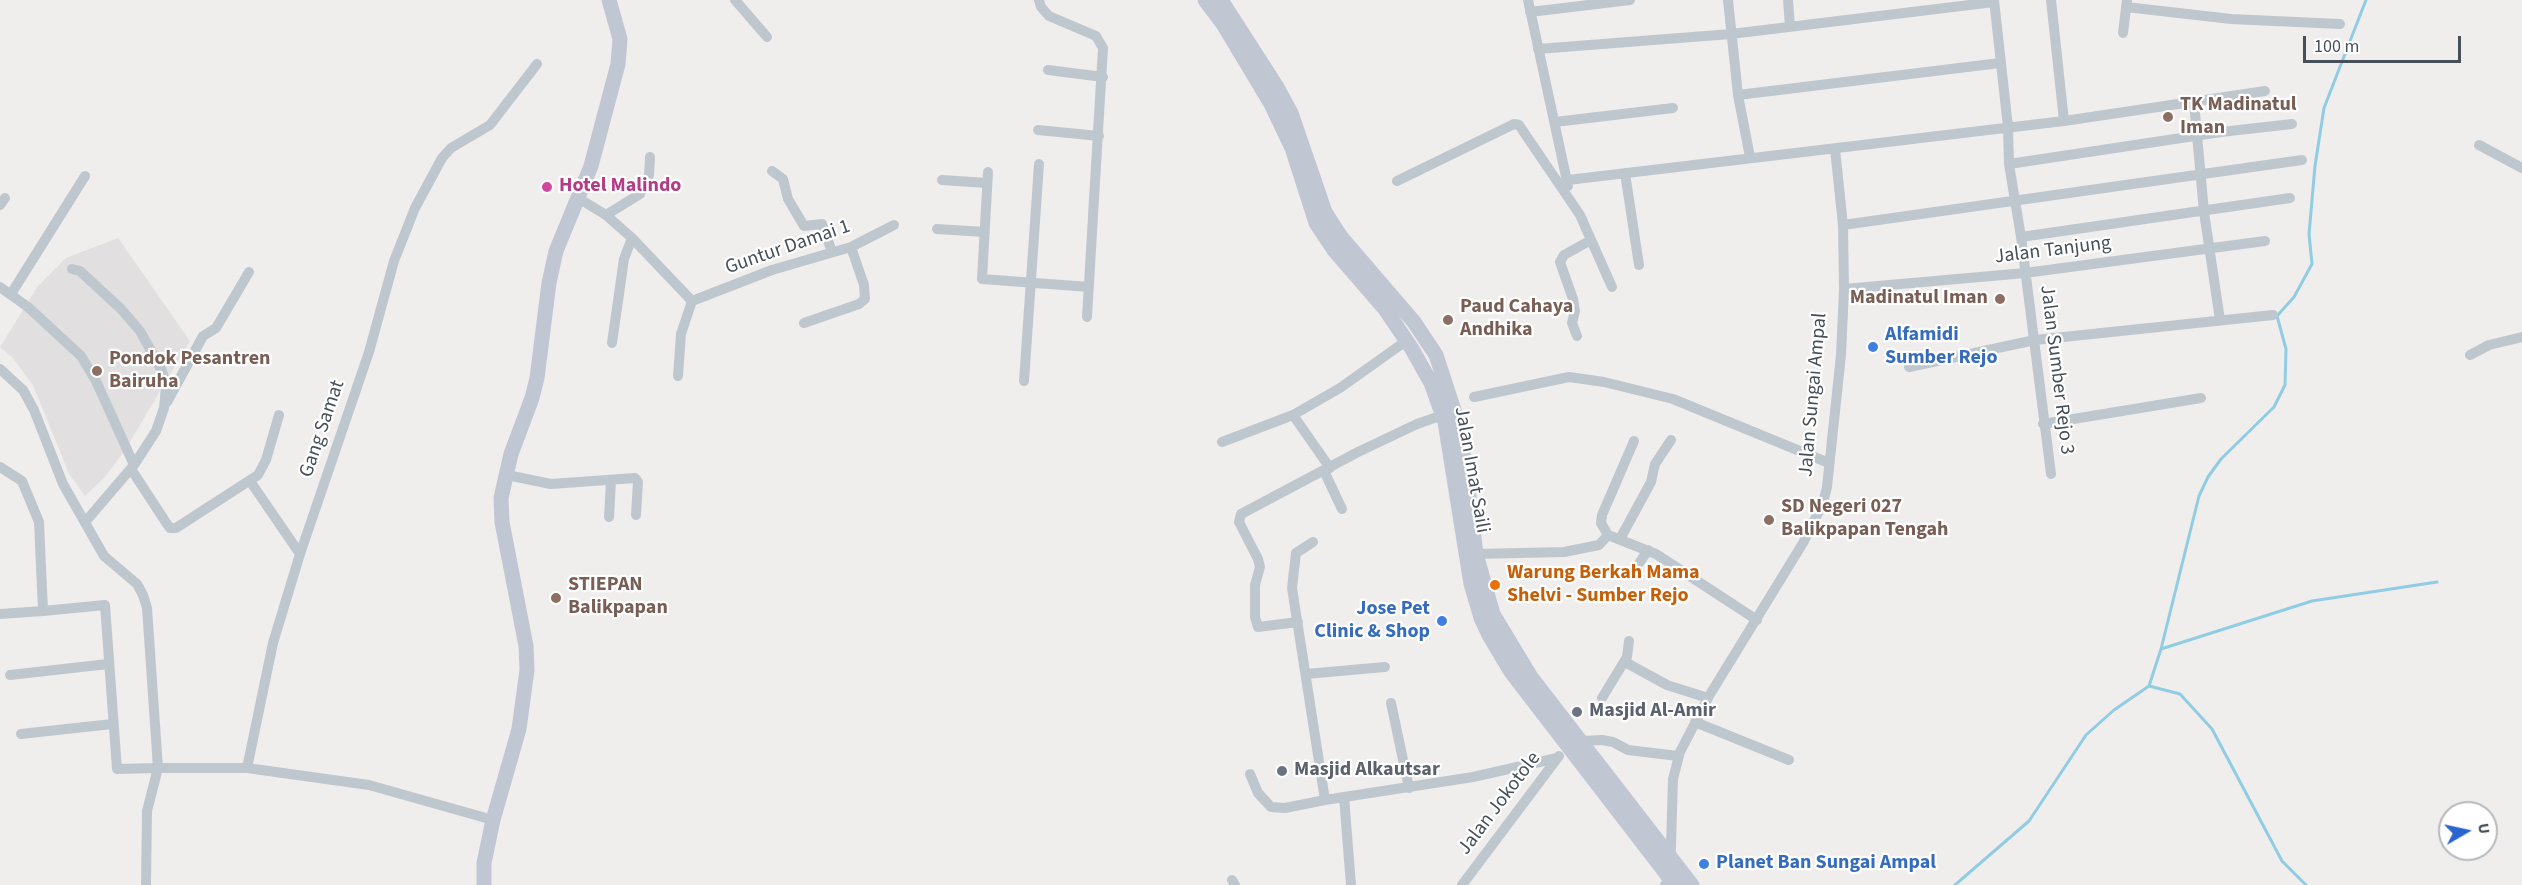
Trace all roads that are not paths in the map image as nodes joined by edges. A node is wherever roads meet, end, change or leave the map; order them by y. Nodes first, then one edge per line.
1 (609, 0) edge
2 (735, 0) edge
3 (1039, 0) edge
4 (1205, 0) edge
5 (1221, 0) edge
6 (1528, 0) edge
7 (1629, 0) edge
8 (1728, 0) edge
9 (1788, 0) edge
10 (2051, 0) edge
11 (1994, 1) edge
12 (2127, 4) edge
13 (1929, 5) edge
14 (1530, 12) junction
15 (2340, 24) dead end
16 (1790, 27) junction
17 (2123, 33) dead end
18 (1731, 34) junction
19 (767, 37) dead end
20 (1538, 49) junction
21 (2000, 63) junction
22 (537, 64) dead end
23 (1048, 70) dead end
24 (1103, 77) junction
25 (2265, 91) dead end
26 (1738, 95) junction
27 (2194, 102) junction
28 (1673, 108) dead end
29 (2064, 120) junction
30 (1555, 122) junction
31 (2292, 124) dead end
32 (2008, 127) junction
33 (1038, 130) dead end
34 (2197, 135) junction
35 (1099, 136) junction
36 (2479, 145) dead end
37 (1834, 149) junction
38 (650, 157) dead end
39 (1750, 157) junction
40 (2302, 160) dead end
41 (1039, 164) dead end
42 (2009, 164) junction
43 (2522, 168) edge
44 (1304, 169) junction
45 (772, 171) dead end
46 (1625, 173) junction
47 (2200, 175) junction
48 (85, 176) dead end
49 (942, 180) dead end
50 (1568, 180) junction
51 (1397, 182) dead end
52 (578, 198) junction
53 (1570, 198) junction
54 (2290, 198) dead end
55 (2014, 200) junction
56 (2204, 212) junction
57 (606, 215) junction
58 (894, 225) dead end
59 (1843, 225) junction
60 (937, 229) dead end
61 (985, 232) junction
62 (2021, 237) junction
63 (632, 238) junction
64 (1592, 240) junction
65 (2265, 241) dead end
66 (851, 247) junction
67 (2209, 249) junction
68 (832, 252) junction
69 (1639, 266) dead end
70 (72, 268) dead end
71 (249, 272) dead end
72 (2025, 273) junction
73 (1031, 283) junction
74 (0, 287) edge
75 (1089, 287) junction
76 (1612, 287) dead end
77 (1844, 289) junction
78 (11, 294) junction
79 (692, 301) junction
80 (2273, 315) dead end
81 (1087, 317) dead end
82 (2220, 320) junction
83 (804, 323) dead end
84 (1577, 336) dead end
85 (2522, 337) edge
86 (2035, 340) junction
87 (1406, 341) junction
88 (612, 344) dead end
89 (2470, 355) dead end
90 (1909, 367) dead end
91 (0, 369) edge
92 (678, 376) dead end
93 (1024, 381) dead end
94 (1474, 397) dead end
95 (2201, 398) dead end
96 (164, 408) junction
97 (279, 415) dead end
98 (1293, 415) junction
99 (1443, 415) junction
100 (2043, 424) junction
101 (1671, 440) dead end
102 (1634, 441) dead end
103 (1222, 442) dead end
104 (1829, 463) junction
105 (0, 467) edge
106 (132, 467) junction
107 (1327, 470) junction
108 (2051, 474) dead end
109 (507, 475) junction
110 (250, 481) junction
111 (611, 481) junction
112 (1342, 509) dead end
113 (636, 515) dead end
114 (609, 517) dead end
115 (86, 521) junction
116 (1608, 535) junction
117 (1620, 539) junction
118 (1313, 542) dead end
119 (1648, 550) junction
120 (300, 554) junction
121 (1476, 554) junction
122 (1640, 562) dead end
123 (43, 611) junction
124 (0, 614) edge
125 (1298, 620) junction
126 (1757, 620) junction
127 (1629, 641) dead end
128 (1624, 662) junction
129 (108, 664) junction
130 (1384, 667) dead end
131 (1306, 674) junction
132 (10, 675) dead end
133 (1602, 698) dead end
134 (1708, 698) junction
135 (1391, 703) dead end
136 (1695, 722) junction
137 (112, 724) junction
138 (21, 734) dead end
139 (1576, 742) junction
140 (1678, 756) junction
141 (1557, 759) junction
142 (1789, 760) dead end
143 (158, 768) junction
144 (247, 768) junction
145 (1250, 774) dead end
146 (1409, 788) junction
147 (1344, 797) junction
148 (1325, 800) junction
149 (493, 820) junction
150 (1670, 855) junction
151 (1670, 883) edge
152 (146, 885) edge
153 (484, 885) edge
154 (1351, 885) edge
155 (1462, 885) edge
156 (1692, 885) edge

1 - 52 main road
2 - 19 street
3 - 24 street
4 - 44 main road, Jalan Imat Saili
5 - 44 main road, Jalan Imat Saili
6 - 14 street
7 - 14 street
8 - 18 street
9 - 16 street
10 - 29 street
11 - 13 street
11 - 21 street, Jalan Sumber Rejo 3
12 - 15 street
12 - 17 street
13 - 16 street
14 - 20 street
16 - 18 street
18 - 20 street
18 - 26 street
20 - 30 street
21 - 26 street
21 - 32 street, Jalan Sumber Rejo 3
22 - 120 street, Gang Samat
23 - 24 street
24 - 35 street
25 - 27 street
26 - 39 street
27 - 29 street
27 - 34 street
28 - 30 street
29 - 32 street
30 - 50 street
31 - 34 street
32 - 37 street
32 - 42 street, Jalan Sumber Rejo 3
33 - 35 street
34 - 42 street
34 - 47 street
35 - 75 street
36 - 43 street
37 - 39 street
37 - 59 street, Jalan Sungai Ampal
38 - 57 street
39 - 46 street
40 - 47 street
41 - 73 street
42 - 55 street, Jalan Sumber Rejo 3
44 - 87 main road, Jalan Imat Saili
44 - 121 main road, Jalan Imat Saili
45 - 68 street
46 - 50 street
46 - 69 street
47 - 55 street
47 - 56 street
48 - 78 street
49 - 61 street
50 - 53 street
51 - 53 street
52 - 57 street
52 - 109 main road
53 - 64 street
54 - 56 street
55 - 59 street
55 - 62 street, Jalan Sumber Rejo 3
56 - 62 street
56 - 67 street
57 - 63 street
58 - 66 street, Guntur Damai 1
59 - 77 street, Jalan Sungai Ampal
60 - 61 street
61 - 73 street
62 - 72 street, Jalan Sumber Rejo 3
63 - 79 street
63 - 88 street
64 - 76 street
64 - 84 street
65 - 67 street, Jalan Tanjung
66 - 68 street, Guntur Damai 1
66 - 83 street
67 - 72 street, Jalan Tanjung
67 - 82 street
68 - 79 street, Guntur Damai 1
70 - 96 street
71 - 96 street
72 - 77 street, Jalan Tanjung
72 - 86 street, Jalan Sumber Rejo 3
73 - 75 street
73 - 93 street
74 - 78 street
75 - 81 street
77 - 104 street, Jalan Sungai Ampal
78 - 106 street
79 - 92 street
80 - 82 street
82 - 86 street
85 - 89 street
86 - 90 street
86 - 100 street, Jalan Sumber Rejo 3
87 - 98 street
87 - 99 main road, Jalan Imat Saili
91 - 115 street
94 - 104 street
95 - 100 street
96 - 106 street
97 - 110 street
98 - 103 street
98 - 107 street
99 - 107 street
99 - 139 main road, Jalan Imat Saili
100 - 108 street, Jalan Sumber Rejo 3
101 - 117 street
102 - 116 street
104 - 126 street, Jalan Sungai Ampal
105 - 123 street
106 - 110 street
106 - 115 street
107 - 112 street
107 - 125 street
109 - 111 street
109 - 149 main road
110 - 120 street
111 - 113 street
111 - 114 street
115 - 143 street
116 - 117 street
116 - 121 street
117 - 119 street
118 - 125 street
119 - 122 street
119 - 126 street
120 - 144 street, Gang Samat
121 - 139 main road, Jalan Imat Saili
123 - 124 street
123 - 129 street
125 - 131 street
126 - 134 street, Jalan Sungai Ampal
127 - 128 street
128 - 133 street
128 - 134 street
129 - 132 street
129 - 137 street
130 - 131 street
131 - 148 street
134 - 136 street, Jalan Sungai Ampal
135 - 146 street
136 - 140 street, Jalan Sungai Ampal
136 - 142 street
137 - 138 street
137 - 143 street
139 - 140 street
139 - 141 street, Jalan Jokotole
139 - 150 main road, Jalan Imat Saili
139 - 151 main road, Jalan Imat Saili
140 - 150 street, Jalan Sungai Ampal
141 - 146 street
141 - 155 street, Jalan Jokotole
143 - 144 street
143 - 152 street
144 - 149 street
145 - 148 street
146 - 147 street
147 - 148 street
147 - 154 street
149 - 153 main road
150 - 151 street, Jalan Sungai Ampal
150 - 156 main road

